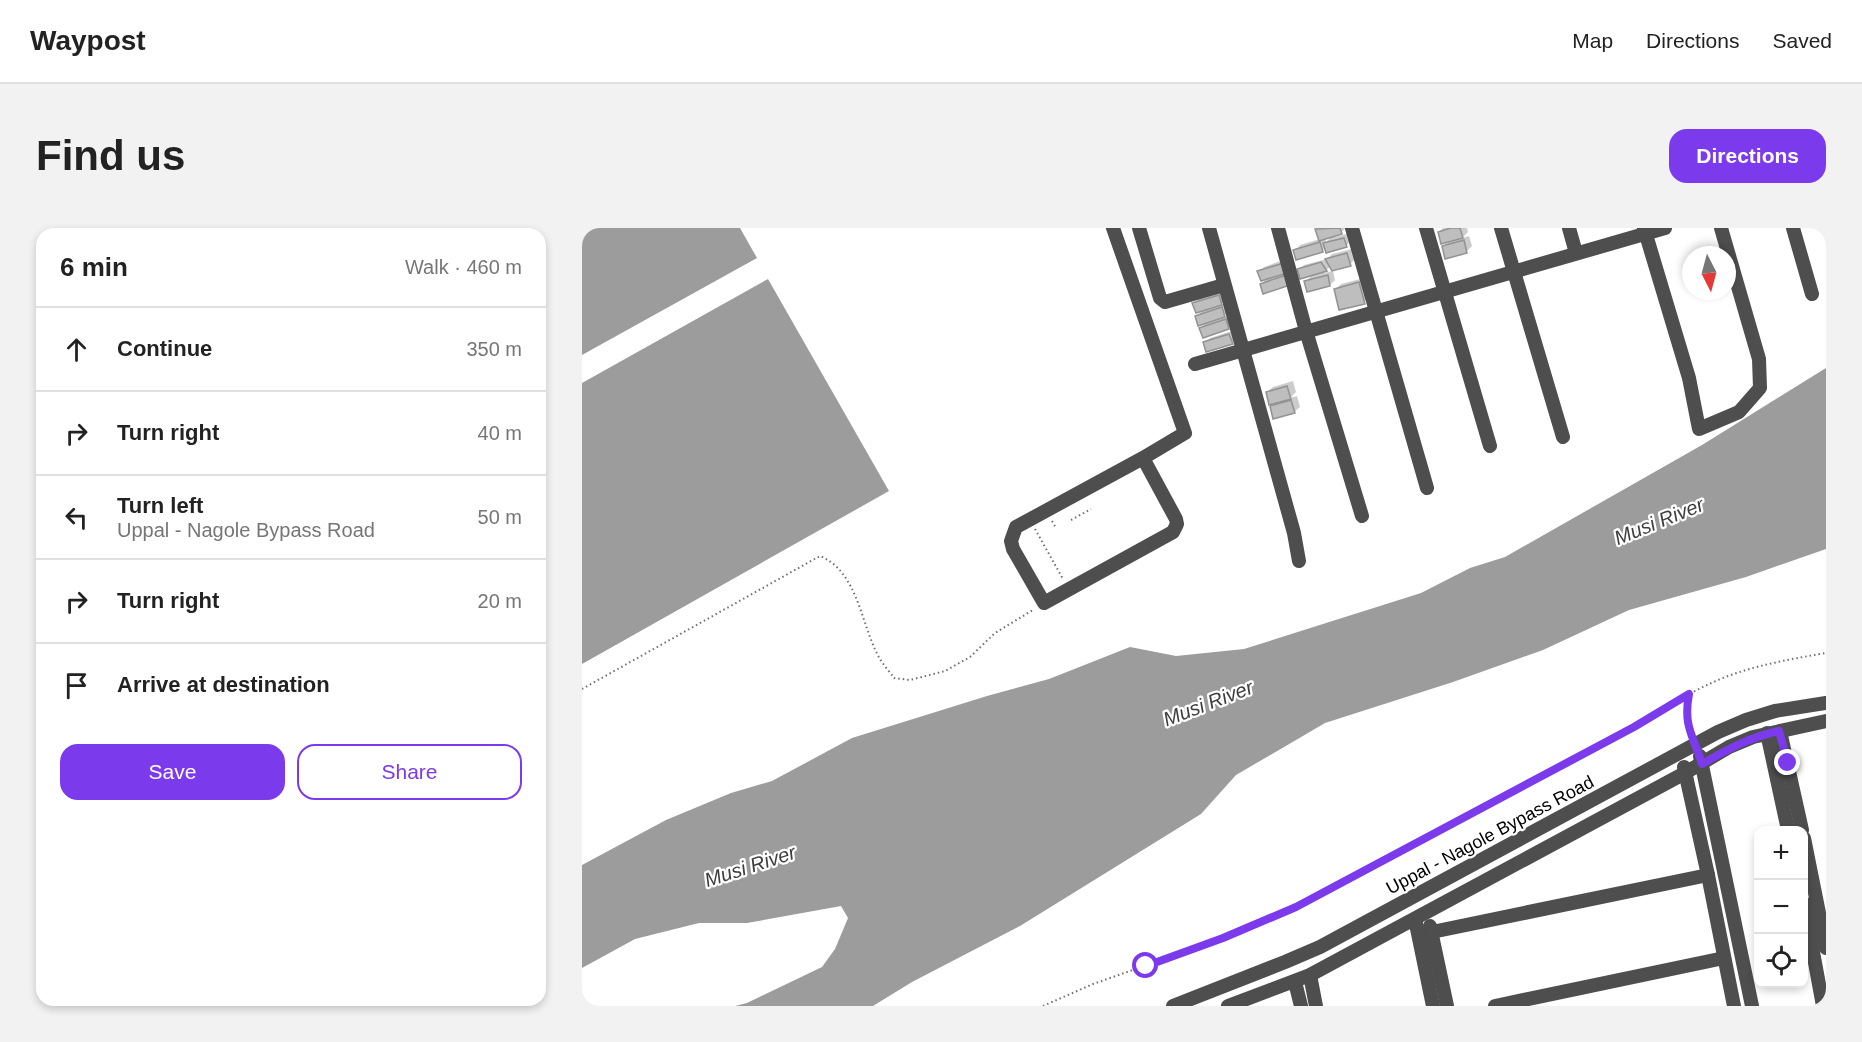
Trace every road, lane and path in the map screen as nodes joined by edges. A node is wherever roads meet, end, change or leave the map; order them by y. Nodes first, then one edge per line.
1 (1113, 228) edge
2 (1139, 228) edge
3 (1209, 228) edge
4 (1278, 228) edge
5 (1352, 228) edge
6 (1426, 228) edge
7 (1501, 228) edge
8 (1569, 228) edge
9 (1665, 228) edge
10 (1721, 228) edge
11 (1793, 228) edge
12 (1645, 231) edge
13 (1576, 254) junction
14 (1514, 272) junction
15 (1224, 285) junction
16 (1445, 291) junction
17 (1812, 294) dead end
18 (1376, 311) junction
19 (1306, 331) junction
20 (1242, 350) junction
21 (1195, 364) dead end
22 (1563, 437) dead end
23 (1490, 446) dead end
24 (1143, 458) junction
25 (1427, 488) dead end
26 (1092, 509) dead end
27 (1362, 516) dead end
28 (1029, 520) junction
29 (1071, 520) dead end
30 (1299, 561) dead end
31 (1069, 589) junction
32 (1044, 603) junction
33 (1826, 653) edge
34 (582, 689) edge
35 (1689, 694) junction
36 (1826, 703) edge
37 (1826, 721) edge
38 (1773, 732) junction
39 (1696, 745) junction
40 (1679, 754) junction
41 (1702, 764) junction
42 (1685, 773) junction
43 (1787, 826) edge
44 (1801, 826) edge
45 (1808, 862) edge
46 (1708, 874) junction
47 (1427, 912) junction
48 (1415, 919) junction
49 (1808, 929) edge
50 (1432, 932) junction
51 (1826, 948) edge
52 (1724, 958) junction
53 (1310, 975) junction
54 (1295, 982) junction
55 (1043, 1006) edge
56 (1173, 1006) edge
57 (1228, 1006) edge
58 (1301, 1006) edge
59 (1316, 1006) edge
60 (1433, 1006) edge
61 (1447, 1006) edge
62 (1495, 1006) edge
63 (1734, 1006) edge
64 (1752, 1006) edge
65 (1823, 1006) edge

1 - 24 street
2 - 15 street
3 - 15 street
4 - 19 street
5 - 18 street
6 - 16 street
7 - 14 street
8 - 13 street
9 - 12 street
10 - 12 street
11 - 17 street
12 - 13 street
13 - 14 street
14 - 16 street
14 - 22 street
15 - 20 street
16 - 18 street
16 - 23 street
18 - 19 street
18 - 25 street
19 - 20 street
19 - 27 street
20 - 21 street
20 - 30 street
24 - 28 street
24 - 31 street
26 - 29 path
28 - 31 path
28 - 32 street
31 - 32 street
32 - 34 path
33 - 35 path
35 - 39 path
35 - 55 path
36 - 39 street, Uppal - Nagole Bypass Road
37 - 38 street, Uppal - Nagole Bypass Road
38 - 41 street, Uppal - Nagole Bypass Road
38 - 43 street
38 - 44 street
39 - 40 street, Uppal - Nagole Bypass Road
39 - 41 street
40 - 42 street
40 - 56 street, Uppal - Nagole Bypass Road
41 - 42 street, Uppal - Nagole Bypass Road
41 - 64 street
42 - 46 street
42 - 47 street, Uppal - Nagole Bypass Road
45 - 51 street
46 - 50 street
46 - 52 street
47 - 48 street, Uppal - Nagole Bypass Road
47 - 50 street
48 - 53 street, Uppal - Nagole Bypass Road
48 - 60 street
49 - 65 street
50 - 61 street
52 - 62 street
52 - 63 street
53 - 54 street, Uppal - Nagole Bypass Road
53 - 59 street
54 - 57 street, Uppal - Nagole Bypass Road
54 - 58 street

